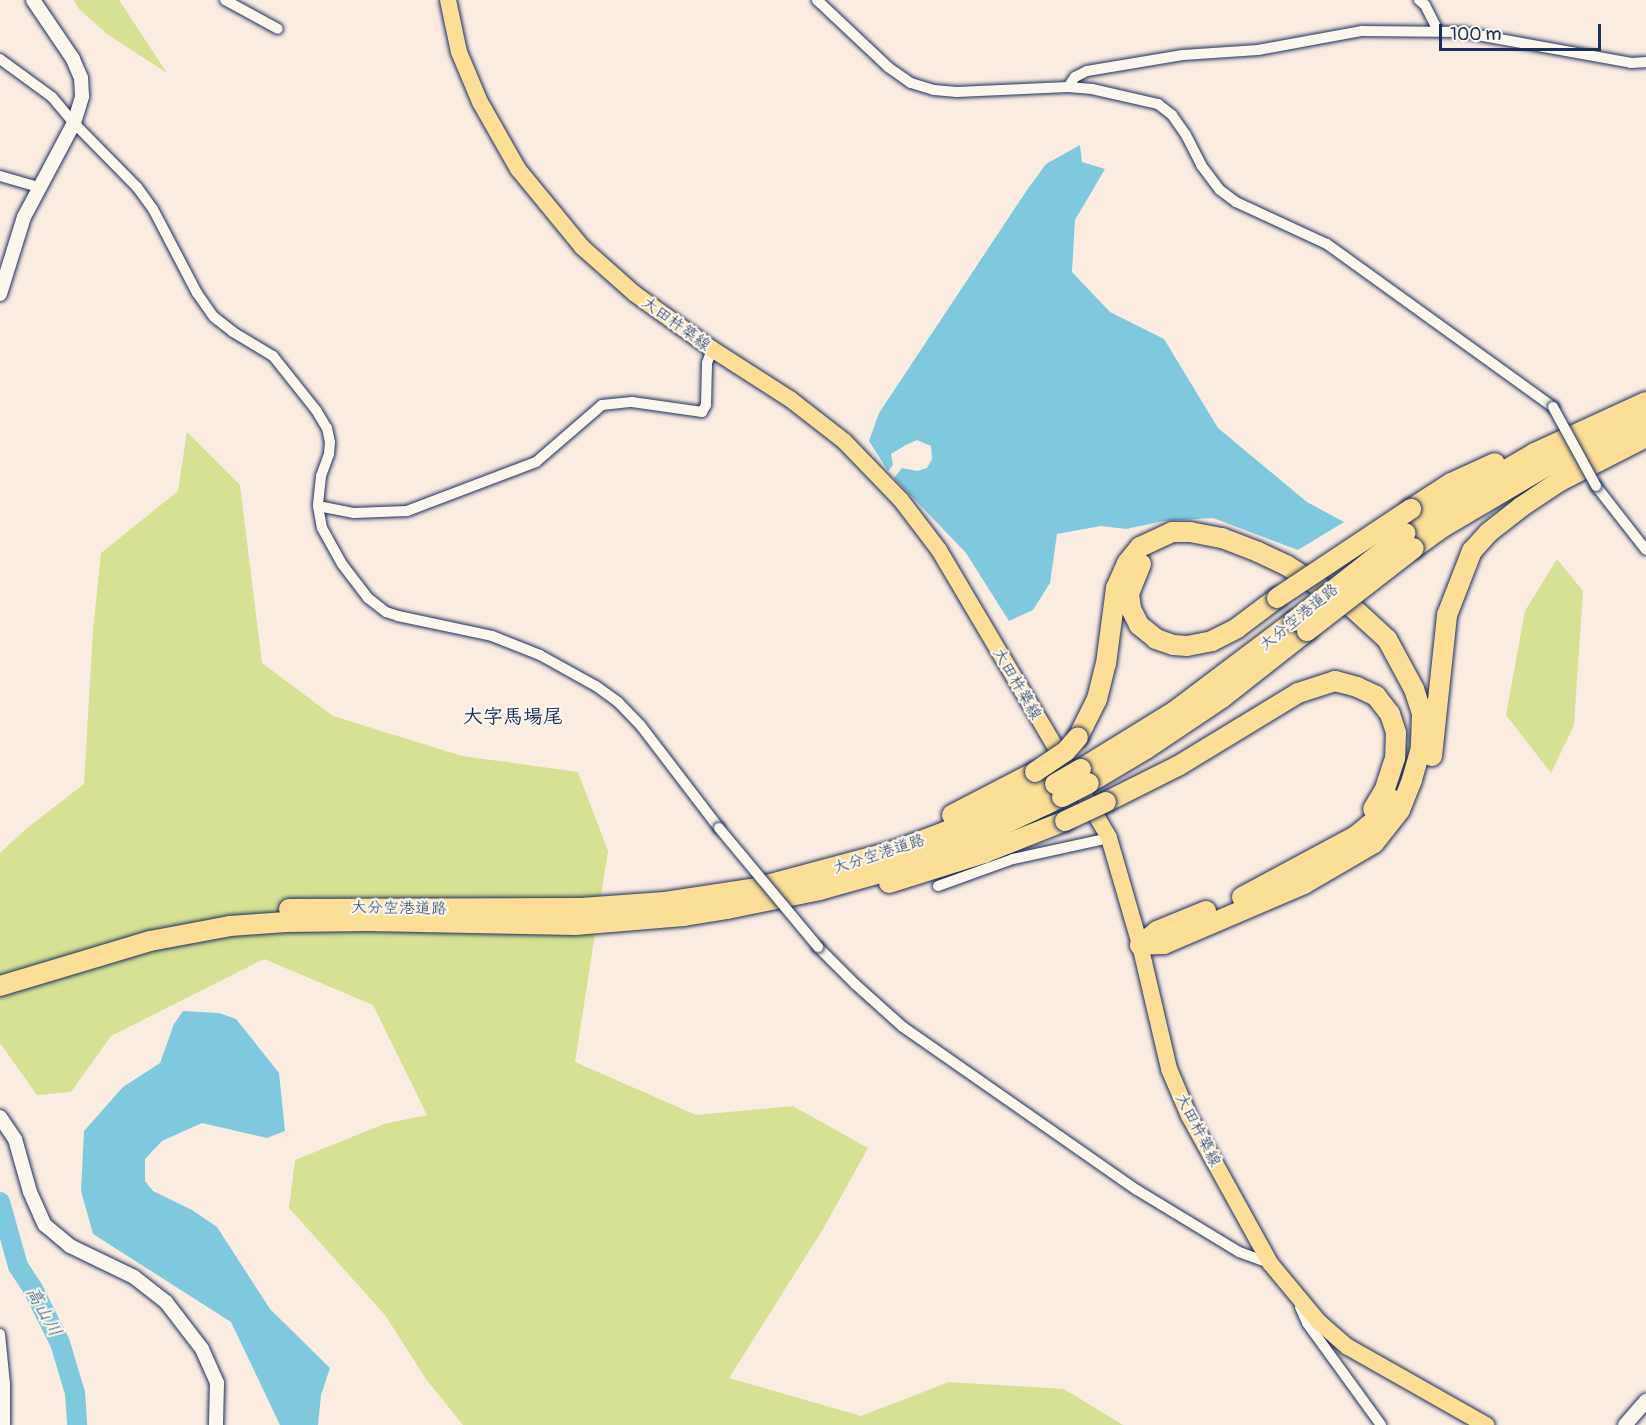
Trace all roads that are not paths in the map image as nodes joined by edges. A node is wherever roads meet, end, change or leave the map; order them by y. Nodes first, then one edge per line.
1 (33, 0) edge
2 (225, 0) edge
3 (448, 0) edge
4 (817, 0) edge
5 (1419, 0) edge
6 (278, 29) dead end
7 (1438, 30) junction
8 (0, 59) edge
9 (1646, 62) edge
10 (1068, 87) junction
11 (74, 123) junction
12 (0, 176) edge
13 (38, 187) junction
14 (0, 294) edge
15 (712, 350) junction
16 (1646, 397) edge
17 (1646, 402) edge
18 (1646, 419) edge
19 (1646, 437) edge
20 (318, 506) junction
21 (1410, 541) junction
22 (1646, 550) edge
23 (1058, 790) junction
24 (1109, 838) junction
25 (1365, 840) junction
26 (938, 886) dead end
27 (756, 888) junction
28 (616, 923) junction
29 (1140, 945) junction
30 (0, 984) edge
31 (0, 1117) edge
32 (1270, 1263) junction
33 (1297, 1298) junction
34 (0, 1334) edge
35 (1646, 1401) edge
36 (5, 1425) edge
37 (216, 1425) edge
38 (1381, 1425) edge
39 (1486, 1425) edge
40 (1625, 1425) edge

1 - 11 street
2 - 6 street
3 - 15 main road, 大田杵築線
4 - 10 street
5 - 7 street
7 - 9 street
7 - 10 street
8 - 11 street
10 - 22 street, bridge
11 - 13 street
11 - 20 street
12 - 13 street
13 - 14 street
15 - 20 street
15 - 24 main road, 大田杵築線
16 - 25 highway, bridge
17 - 21 highway, 大分空港道路
18 - 21 highway, 大分空港道路
19 - 25 highway
20 - 32 street, bridge
21 - 23 highway, 大分空港道路, bridge
23 - 27 highway, 大分空港道路
23 - 28 highway, 大分空港道路
24 - 26 street
24 - 29 main road, 大田杵築線
25 - 27 highway, bridge
25 - 28 highway, bridge
25 - 29 highway
27 - 30 highway, 大分空港道路
28 - 30 highway, 大分空港道路
29 - 32 main road, 大田杵築線
31 - 37 street
32 - 33 main road, 大田杵築線
33 - 38 street
33 - 39 main road, 大田杵築線
34 - 36 street
35 - 40 street

